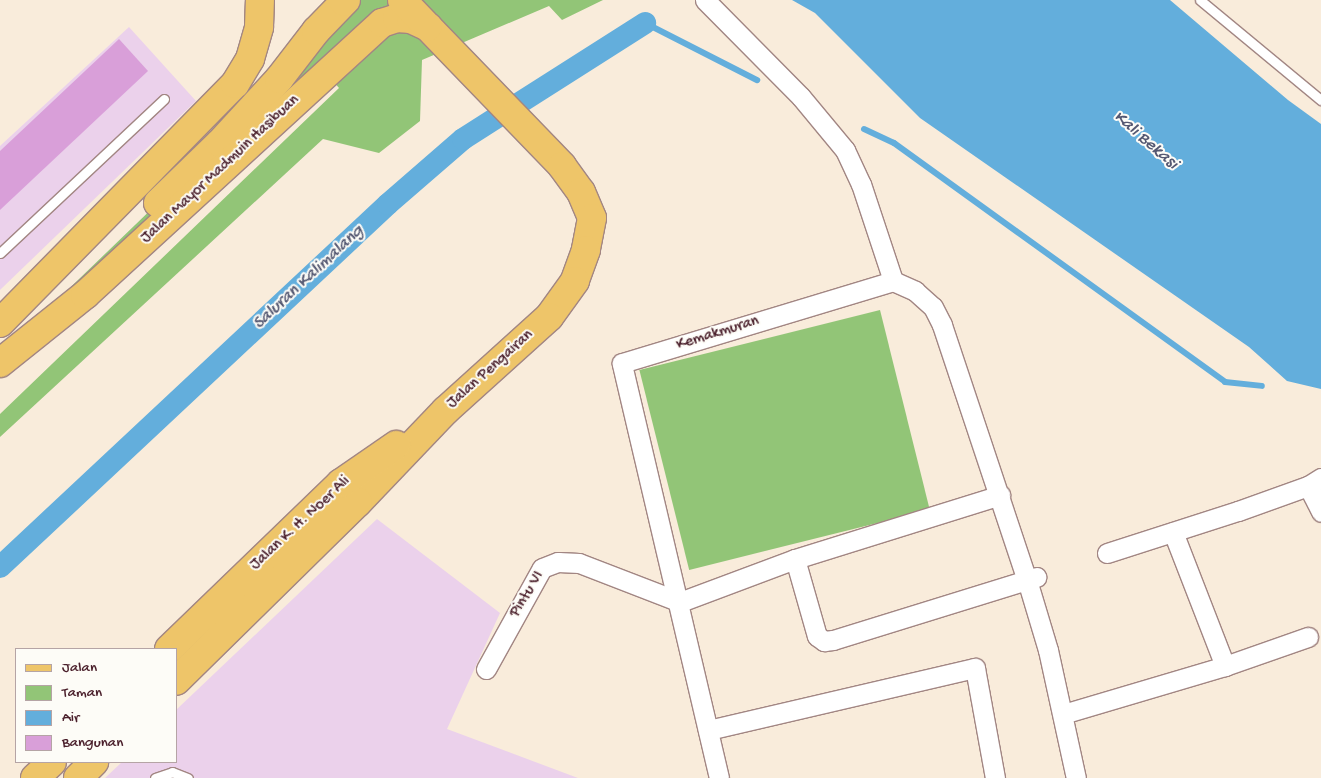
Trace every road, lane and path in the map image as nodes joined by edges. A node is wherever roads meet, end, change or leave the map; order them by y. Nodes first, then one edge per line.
1 (260, 0) edge
2 (345, 0) edge
3 (402, 0) edge
4 (423, 0) edge
5 (705, 0) edge
6 (1200, 0) edge
7 (430, 29) junction
8 (164, 99) dead end
9 (1321, 100) edge
10 (0, 253) edge
11 (893, 281) junction
12 (0, 323) edge
13 (0, 354) edge
14 (0, 363) edge
15 (445, 411) junction
16 (1314, 482) edge
17 (1000, 495) junction
18 (1321, 512) edge
19 (1173, 532) junction
20 (1107, 553) dead end
21 (795, 559) junction
22 (1032, 578) junction
23 (680, 602) junction
24 (1308, 637) dead end
25 (170, 648) edge
26 (1225, 666) junction
27 (486, 669) dead end
28 (178, 679) edge
29 (1063, 714) junction
30 (708, 730) junction
31 (51, 763) edge
32 (93, 763) edge
33 (35, 778) edge
34 (78, 778) edge
35 (154, 778) edge
36 (188, 778) edge
37 (719, 778) edge
38 (995, 778) edge
39 (1076, 778) edge

1 - 12 main road
2 - 13 main road, Jalan Mayor Madmuin Hasibuan
3 - 7 main road, Jalan Pengairan
4 - 7 main road
5 - 11 street
6 - 9 lane
7 - 14 main road, Jalan Mayor Madmuin Hasibuan
7 - 15 main road, Jalan Pengairan
8 - 10 lane
11 - 17 street
11 - 23 street, Kemakmuran
15 - 25 main road, Jalan K. H. Noer Ali
15 - 28 main road, Jalan Pengairan
16 - 18 street
16 - 19 street
17 - 21 street
17 - 22 street
19 - 20 street
19 - 26 street
21 - 22 street
21 - 23 street
22 - 29 street
23 - 27 street, Pintu VI
23 - 30 street, Kemakmuran
24 - 26 street
26 - 29 street
29 - 39 street
30 - 37 street, Kemakmuran
30 - 38 street
31 - 33 main road
32 - 34 main road
35 - 36 lane

